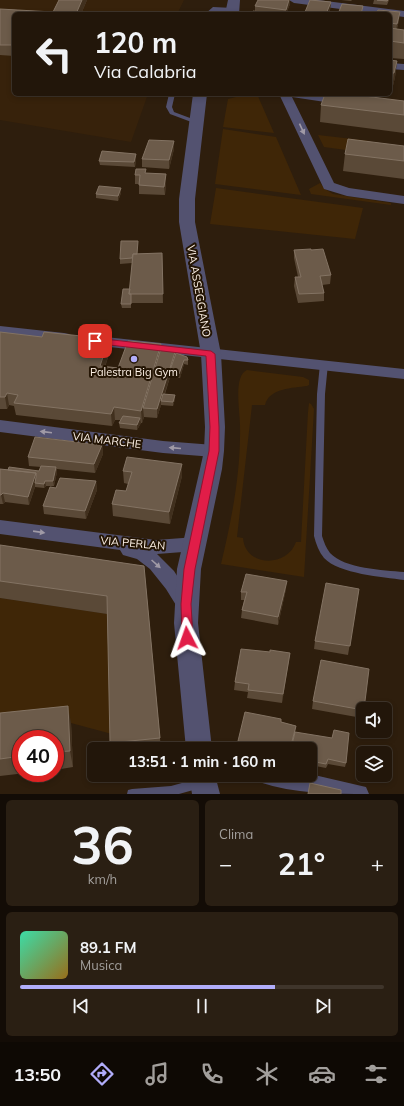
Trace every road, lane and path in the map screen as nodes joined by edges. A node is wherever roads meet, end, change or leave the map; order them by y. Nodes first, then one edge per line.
1 (294, 0) edge
2 (233, 8) edge
3 (210, 12) edge
4 (388, 12) edge
5 (392, 12) edge
6 (404, 14) edge
7 (392, 66) edge
8 (404, 68) edge
9 (172, 96) edge
10 (200, 96) edge
11 (286, 96) edge
12 (310, 96) edge
13 (356, 102) edge
14 (196, 122) junction
15 (404, 200) edge
16 (0, 331) edge
17 (211, 354) junction
18 (324, 364) junction
19 (404, 374) edge
20 (0, 426) edge
21 (214, 451) junction
22 (0, 527) edge
23 (94, 540) junction
24 (196, 544) junction
25 (404, 576) edge
26 (186, 604) junction
27 (198, 742) edge
28 (301, 782) edge
29 (204, 784) edge
30 (132, 794) edge
31 (358, 794) edge

1 - 4 street
2 - 3 lane
5 - 6 street
7 - 8 street
9 - 14 lane
10 - 14 street, VIA ASSEGGIANO
11 -> 15 street
12 - 13 street
14 - 17 street, VIA ASSEGGIANO
16 - 17 street
17 - 18 street
17 - 21 street, VIA ASSEGGIANO
18 - 19 street
18 - 25 lane
21 -> 20 street, VIA MARCHE
21 - 24 street, VIA ASSEGGIANO
22 -> 23 street, VIA PERLAN
23 - 24 street, VIA PERLAN
23 -> 26 street, VIA PERLAN
24 - 26 street, VIA ASSEGGIANO
26 - 27 street, VIA ASSEGGIANO
28 - 31 street
29 - 30 lane

